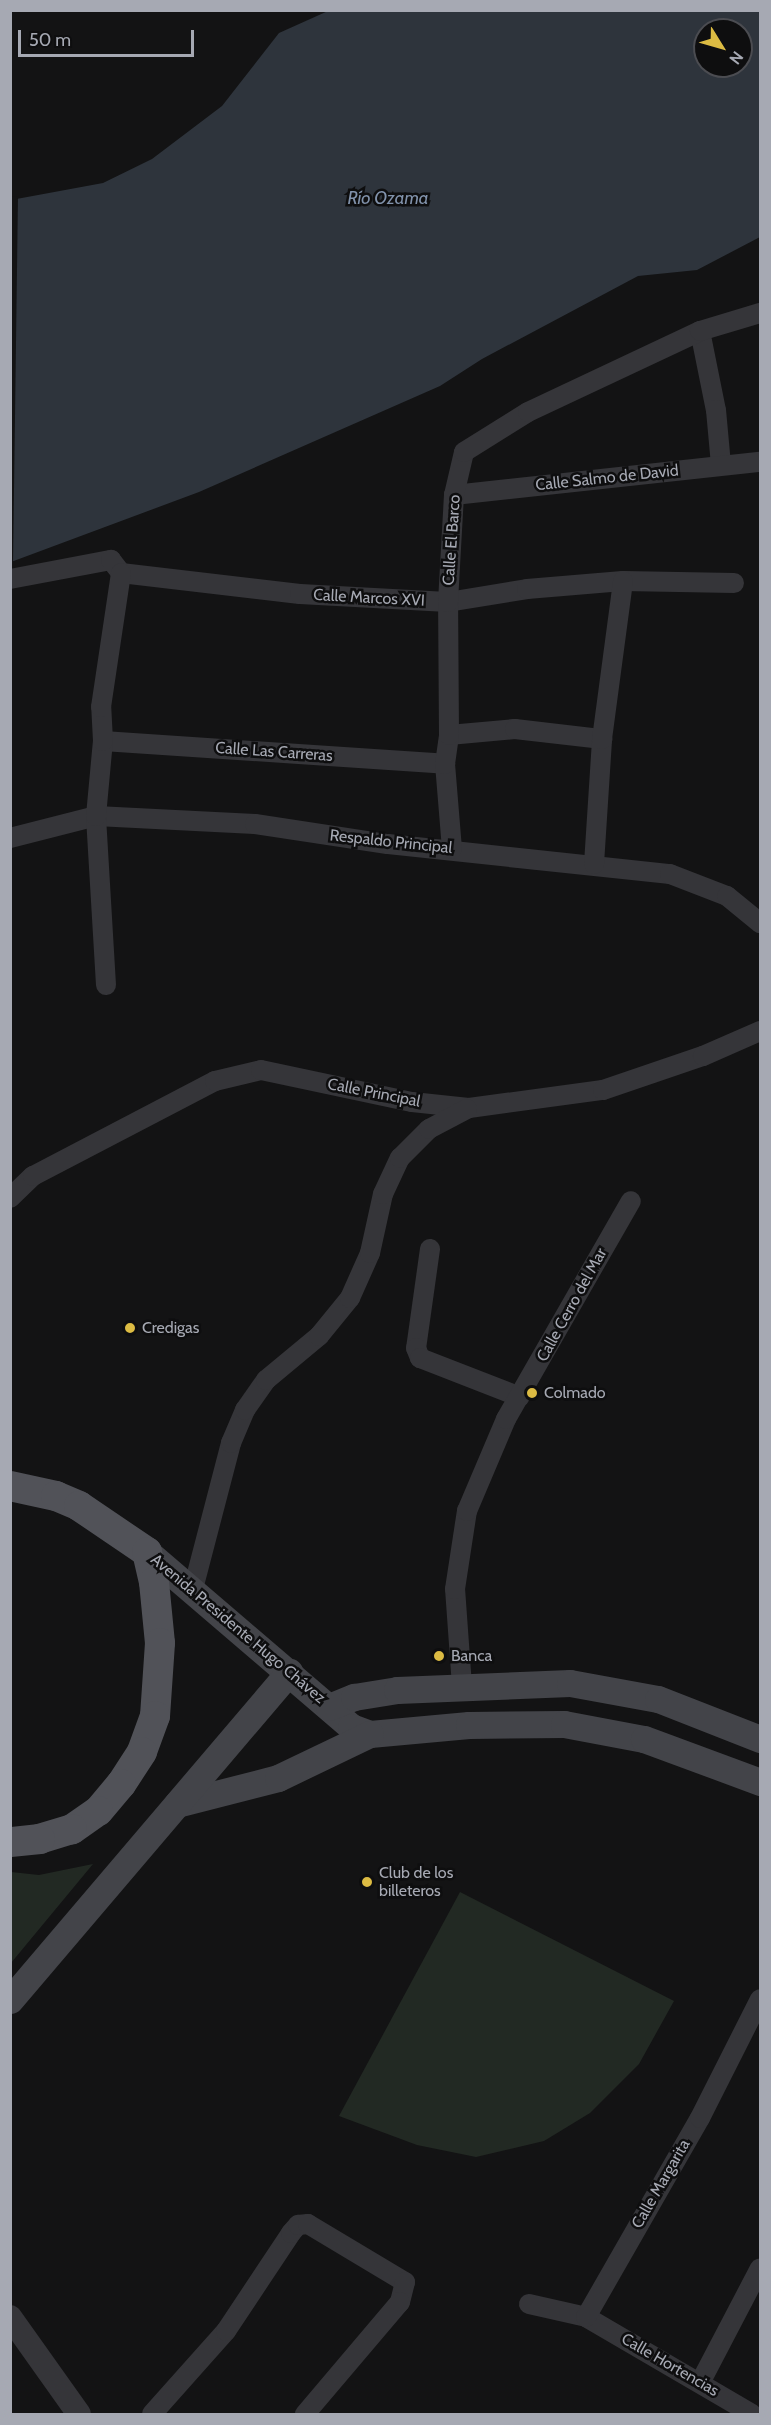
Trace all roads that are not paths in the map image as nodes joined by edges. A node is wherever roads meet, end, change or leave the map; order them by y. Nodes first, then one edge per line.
1 (760, 313) edge
2 (700, 331) junction
3 (760, 462) edge
4 (721, 465) junction
5 (454, 495) junction
6 (121, 573) junction
7 (10, 579) edge
8 (623, 581) junction
9 (734, 583) dead end
10 (448, 602) junction
11 (450, 735) junction
12 (602, 739) junction
13 (103, 741) junction
14 (445, 764) junction
15 (96, 816) junction
16 (10, 838) edge
17 (452, 849) junction
18 (594, 864) junction
19 (760, 924) edge
20 (106, 985) dead end
21 (760, 1031) edge
22 (469, 1108) junction
23 (10, 1198) edge
24 (631, 1201) dead end
25 (430, 1249) dead end
26 (520, 1397) junction
27 (10, 1486) edge
28 (147, 1552) junction
29 (193, 1589) junction
30 (289, 1672) junction
31 (462, 1686) junction
32 (329, 1707) junction
33 (370, 1734) junction
34 (760, 1739) edge
35 (760, 1782) edge
36 (177, 1804) junction
37 (10, 1842) edge
38 (760, 1999) edge
39 (10, 2000) edge
40 (760, 2268) edge
41 (529, 2304) dead end
42 (10, 2317) edge
43 (586, 2317) junction
44 (701, 2381) junction
45 (77, 2414) edge
46 (152, 2415) edge
47 (304, 2415) edge
48 (752, 2415) edge

1 - 2 street, Calle El Barco
2 - 4 street
2 - 5 street, Calle El Barco
3 - 4 street, Calle Salmo de David
4 - 5 street, Calle Salmo de David
5 - 10 street, Calle El Barco
6 - 7 street, Calle Marcos XVI
6 - 10 street, Calle Marcos XVI
6 - 13 street
8 - 9 street, Calle Marcos XVI
8 - 10 street, Calle Marcos XVI
8 - 12 street
10 - 11 street, Calle El Barco
11 - 12 street
11 - 14 street, Calle El Barco
12 - 18 street
13 - 14 street, Calle Las Carreras
13 - 15 street
14 - 17 street, Calle El Barco
15 - 16 street, Respaldo Principal
15 - 17 street, Respaldo Principal
15 - 20 street
17 - 18 street, Respaldo Principal
18 - 19 street, Respaldo Principal
21 - 22 street, Calle Principal
22 - 23 street, Calle Principal
22 - 29 street
24 - 26 street, Calle Cerro del Mar
25 - 26 street
26 - 31 street, Calle Cerro del Mar
27 - 28 main road
28 - 29 main road, Avenida Presidente Hugo Chávez
28 - 37 main road
29 - 30 main road, Avenida Presidente Hugo Chávez
30 - 32 main road, Avenida Presidente Hugo Chávez
30 - 36 main road
31 - 32 main road, Avenida Presidente Hugo Chávez
31 - 34 main road, Avenida Presidente Hugo Chávez
32 - 33 main road, Avenida Presidente Hugo Chávez
33 - 35 main road
33 - 36 main road
36 - 39 main road
38 - 43 street, Calle Margarita
40 - 44 street
41 - 43 street
42 - 45 street
43 - 44 street, Calle Hortencias
44 - 48 street, Calle Hortencias
46 - 47 street

